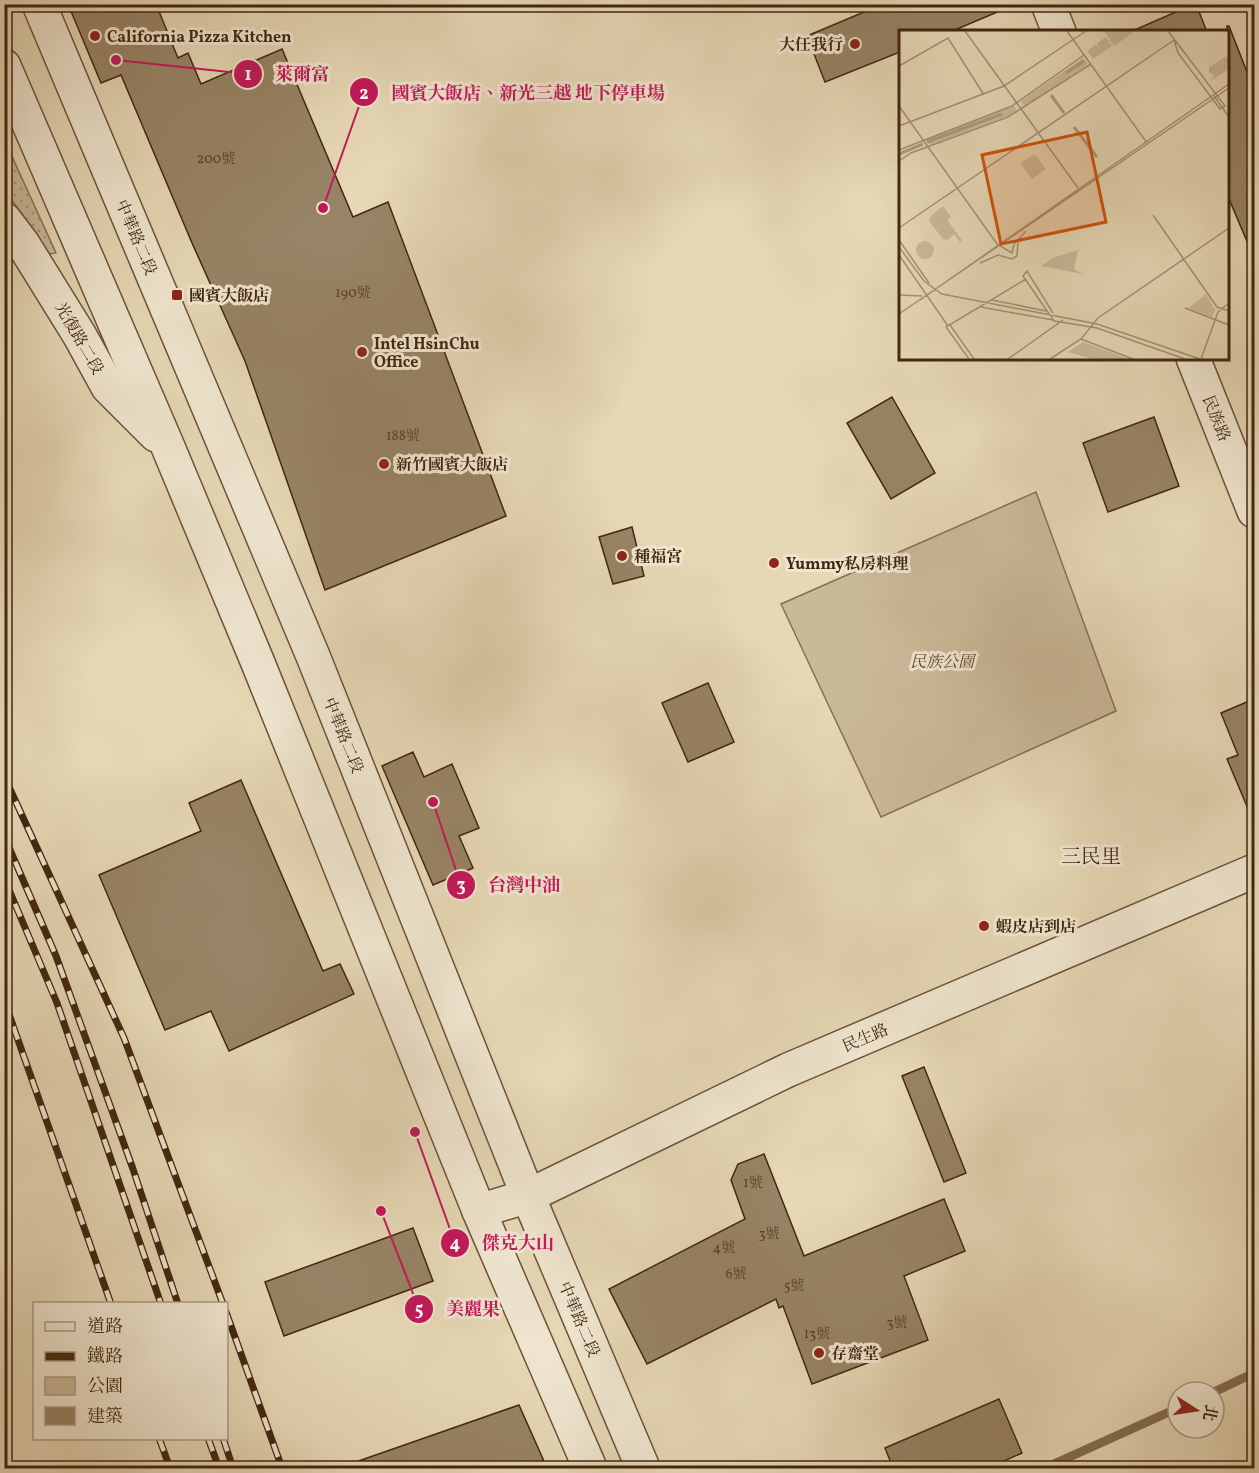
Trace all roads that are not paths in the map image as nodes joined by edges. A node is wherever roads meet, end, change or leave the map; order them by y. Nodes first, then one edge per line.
1 (39, 4) edge
2 (1048, 4) edge
3 (1058, 30) edge
4 (4, 66) edge
5 (4, 219) edge
6 (1194, 360) edge
7 (168, 447) junction
8 (1254, 512) edge
9 (1254, 872) edge
10 (528, 1196) junction
11 (479, 1211) junction
12 (590, 1468) edge
13 (643, 1468) edge

1 - 10 street, 中華路二段
2 - 3 street
4 - 7 street
5 - 7 street, 光復路二段
6 - 8 street, 民族路
7 - 11 street
9 - 10 street, 民生路
10 - 11 street, 民生路
10 - 13 street, 中華路二段
11 - 12 street

